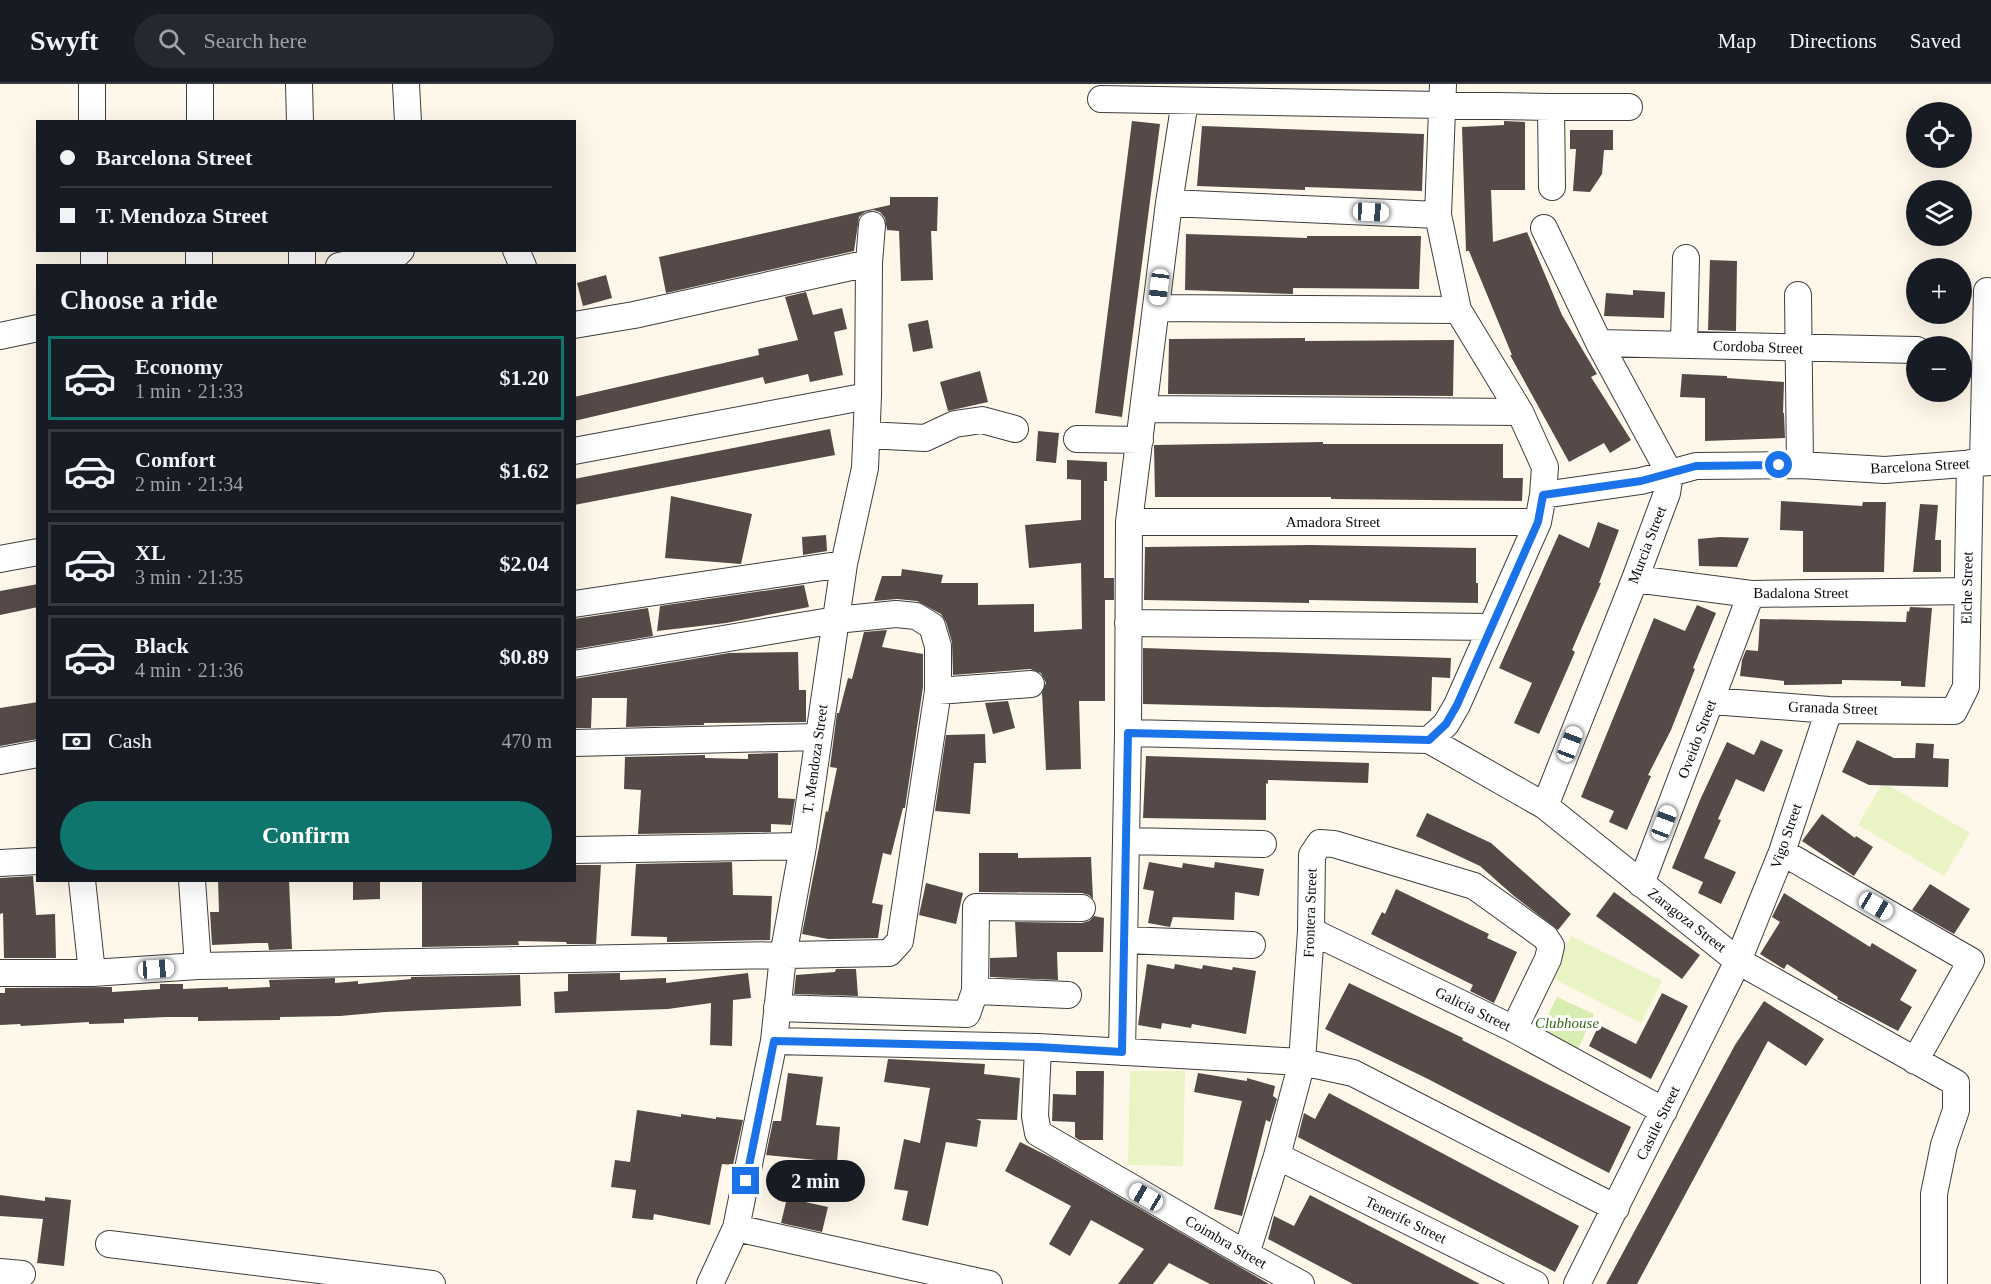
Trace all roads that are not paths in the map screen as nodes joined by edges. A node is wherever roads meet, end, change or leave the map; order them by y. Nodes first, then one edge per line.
1 (92, 84) edge
2 (200, 84) edge
3 (299, 84) edge
4 (406, 84) edge
5 (1442, 95) edge
6 (1101, 99) dead end
7 (1185, 101) junction
8 (1551, 107) junction
9 (1629, 107) dead end
10 (92, 120) edge
11 (200, 120) edge
12 (300, 120) edge
13 (408, 120) edge
14 (1552, 187) dead end
15 (1169, 203) junction
16 (1438, 215) junction
17 (872, 225) dead end
18 (1544, 228) dead end
19 (399, 252) edge
20 (1686, 258) dead end
21 (869, 263) junction
22 (349, 264) edge
23 (1987, 291) dead end
24 (1798, 295) dead end
25 (1156, 308) junction
26 (1458, 310) junction
27 (576, 325) edge
28 (36, 328) edge
29 (0, 336) edge
30 (1599, 343) junction
31 (1684, 345) junction
32 (1799, 348) junction
33 (1906, 350) edge
34 (1974, 351) edge
35 (868, 396) junction
36 (1144, 408) junction
37 (1520, 412) junction
38 (1015, 429) dead end
39 (867, 435) junction
40 (1077, 439) dead end
41 (1140, 440) junction
42 (576, 452) edge
43 (1981, 462) edge
44 (1800, 465) junction
45 (1670, 474) junction
46 (1543, 495) junction
47 (1129, 522) junction
48 (1538, 522) junction
49 (36, 552) edge
50 (0, 559) edge
51 (844, 564) junction
52 (1635, 579) junction
53 (1967, 591) junction
54 (1751, 594) junction
55 (576, 604) edge
56 (836, 620) junction
57 (1128, 623) junction
58 (1491, 627) junction
59 (576, 664) edge
60 (1031, 684) dead end
61 (938, 691) junction
62 (1712, 701) junction
63 (1829, 710) junction
64 (1954, 711) joint
65 (1128, 733) junction
66 (818, 737) junction
67 (1429, 740) junction
68 (576, 743) edge
69 (36, 754) edge
70 (0, 761) edge
71 (1545, 806) junction
72 (1126, 841) junction
73 (1263, 844) dead end
74 (803, 846) junction
75 (576, 850) edge
76 (1782, 852) junction
77 (36, 861) edge
78 (0, 863) edge
79 (82, 882) edge
80 (192, 882) edge
81 (1641, 884) junction
82 (1082, 908) dead end
83 (1311, 931) junction
84 (1125, 940) junction
85 (1252, 945) dead end
86 (783, 956) junction
87 (1738, 961) junction
88 (198, 966) junction
89 (0, 973) edge
90 (92, 973) junction
91 (975, 991) junction
92 (1068, 995) dead end
93 (777, 1008) junction
94 (1514, 1029) junction
95 (774, 1041) junction
96 (1038, 1047) junction
97 (1122, 1052) junction
98 (1915, 1061) junction
99 (1302, 1062) junction
100 (1664, 1111) junction
101 (1277, 1156) junction
102 (1616, 1208) junction
103 (736, 1228) junction
104 (109, 1244) dead end
105 (1246, 1254) junction
106 (432, 1284) edge
107 (710, 1284) edge
108 (989, 1284) edge
109 (1301, 1284) edge
110 (1535, 1284) edge
111 (1577, 1284) edge
112 (1934, 1284) edge

1 - 10 street
2 - 11 street
3 - 12 street
4 - 13 street
5 - 7 street
5 - 8 street
5 - 16 street
6 - 7 street
7 - 15 street
8 - 9 street
8 - 14 street
15 - 16 street
15 - 25 street
16 - 26 street
17 - 21 street, T. Mendoza Street
18 - 30 street
19 - 22 street
20 - 31 street
21 - 27 street
21 - 35 street, T. Mendoza Street
23 - 34 street, Elche Street
24 - 32 street
25 - 26 street
25 - 36 street
26 - 37 street
28 - 29 street
30 - 31 street, Cordoba Street
30 - 45 street
31 - 32 street, Cordoba Street
32 - 33 street, Cordoba Street
32 - 44 street
34 - 43 street, Elche Street
35 - 39 street, T. Mendoza Street
35 - 42 street
36 - 37 street
36 - 41 street
37 - 46 street
38 - 39 street
39 - 51 street, T. Mendoza Street
40 - 41 street
41 - 47 street
43 - 44 street, Barcelona Street
43 - 53 street, Elche Street
44 - 45 street, Barcelona Street
45 - 46 street, Barcelona Street
45 - 52 street, Murcia Street
46 - 48 street
47 - 48 street, Amadora Street
47 - 57 street
48 - 58 street
49 - 50 street
51 - 55 street
51 - 56 street, T. Mendoza Street
52 - 54 street, Badalona Street
52 - 71 street, Murcia Street
53 - 54 street, Badalona Street
53 - 64 street, Elche Street
54 - 62 street, Oveido Street
56 - 59 street
56 - 61 street
56 - 66 street, T. Mendoza Street
57 - 58 street
57 - 65 street
58 - 67 street
60 - 61 street
61 - 86 street
62 - 63 street, Granada Street
62 - 81 street, Oveido Street
63 - 64 street, Granada Street
63 - 76 street, Vigo Street
65 - 67 street
65 - 72 street
66 - 68 street
66 - 74 street, T. Mendoza Street
67 - 71 street, Zaragoza Street
69 - 70 street
71 - 81 street, Zaragoza Street
72 - 73 street
72 - 84 street
74 - 75 street
74 - 86 street, T. Mendoza Street
76 - 87 street, Vigo Street
76 - 98 street
77 - 78 street
79 - 90 street
80 - 88 street
81 - 87 street, Zaragoza Street
82 - 91 street
83 - 94 street, Galicia Street
83 - 94 street, Frontera Street
83 - 99 street, Frontera Street
84 - 85 street
84 - 97 street
86 - 88 street
86 - 93 street, T. Mendoza Street
87 - 98 street, Zaragoza Street
87 - 100 street, Castile Street
88 - 90 street
89 - 90 street
91 - 92 street
91 - 93 street
93 - 95 street, T. Mendoza Street
94 - 100 street, Galicia Street
95 - 96 street
95 - 103 street, T. Mendoza Street
96 - 97 street
96 - 105 street, Coimbra Street
97 - 99 street
98 - 112 street, Zaragoza Street
99 - 101 street, Frontera Street
99 - 102 street
100 - 102 street, Castile Street
101 - 105 street, Frontera Street
101 - 110 street, Tenerife Street
102 - 111 street, Castile Street
103 - 107 street, T. Mendoza Street
103 - 108 street
104 - 106 street
105 - 109 street, Coimbra Street

